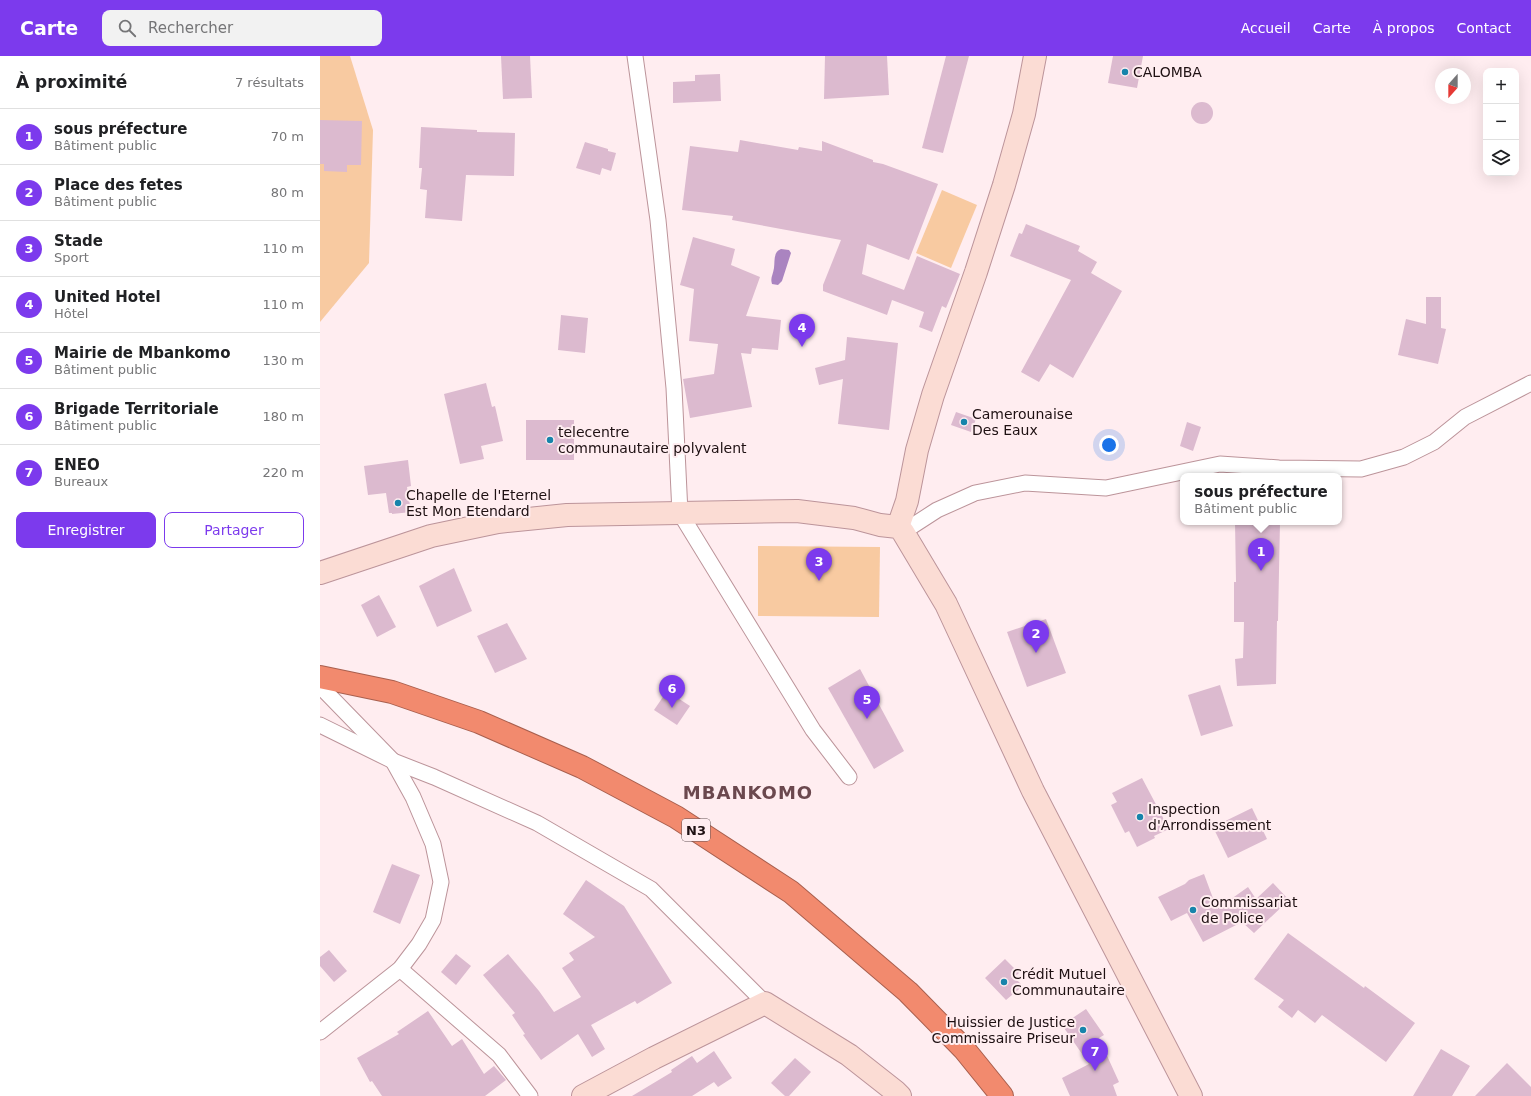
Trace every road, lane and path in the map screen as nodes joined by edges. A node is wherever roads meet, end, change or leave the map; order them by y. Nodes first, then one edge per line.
1 (635, 56) edge
2 (1035, 56) edge
3 (1531, 383) edge
4 (680, 513) junction
5 (900, 529) junction
6 (320, 573) edge
7 (320, 677) edge
8 (320, 686) edge
9 (320, 725) edge
10 (393, 761) junction
11 (849, 778) dead end
12 (400, 969) junction
13 (765, 1003) junction
14 (320, 1032) edge
15 (530, 1096) edge
16 (583, 1096) edge
17 (900, 1096) edge
18 (1002, 1096) edge
19 (1190, 1096) edge

1 - 4 street
2 - 5 street
3 - 5 street
4 - 5 street
4 - 6 street
4 - 11 street
5 - 19 street
7 - 18 highway, N3
8 - 10 street
9 - 10 street
10 - 12 street
10 - 13 street
12 - 14 street
12 - 15 street
13 - 16 street
13 - 17 street

